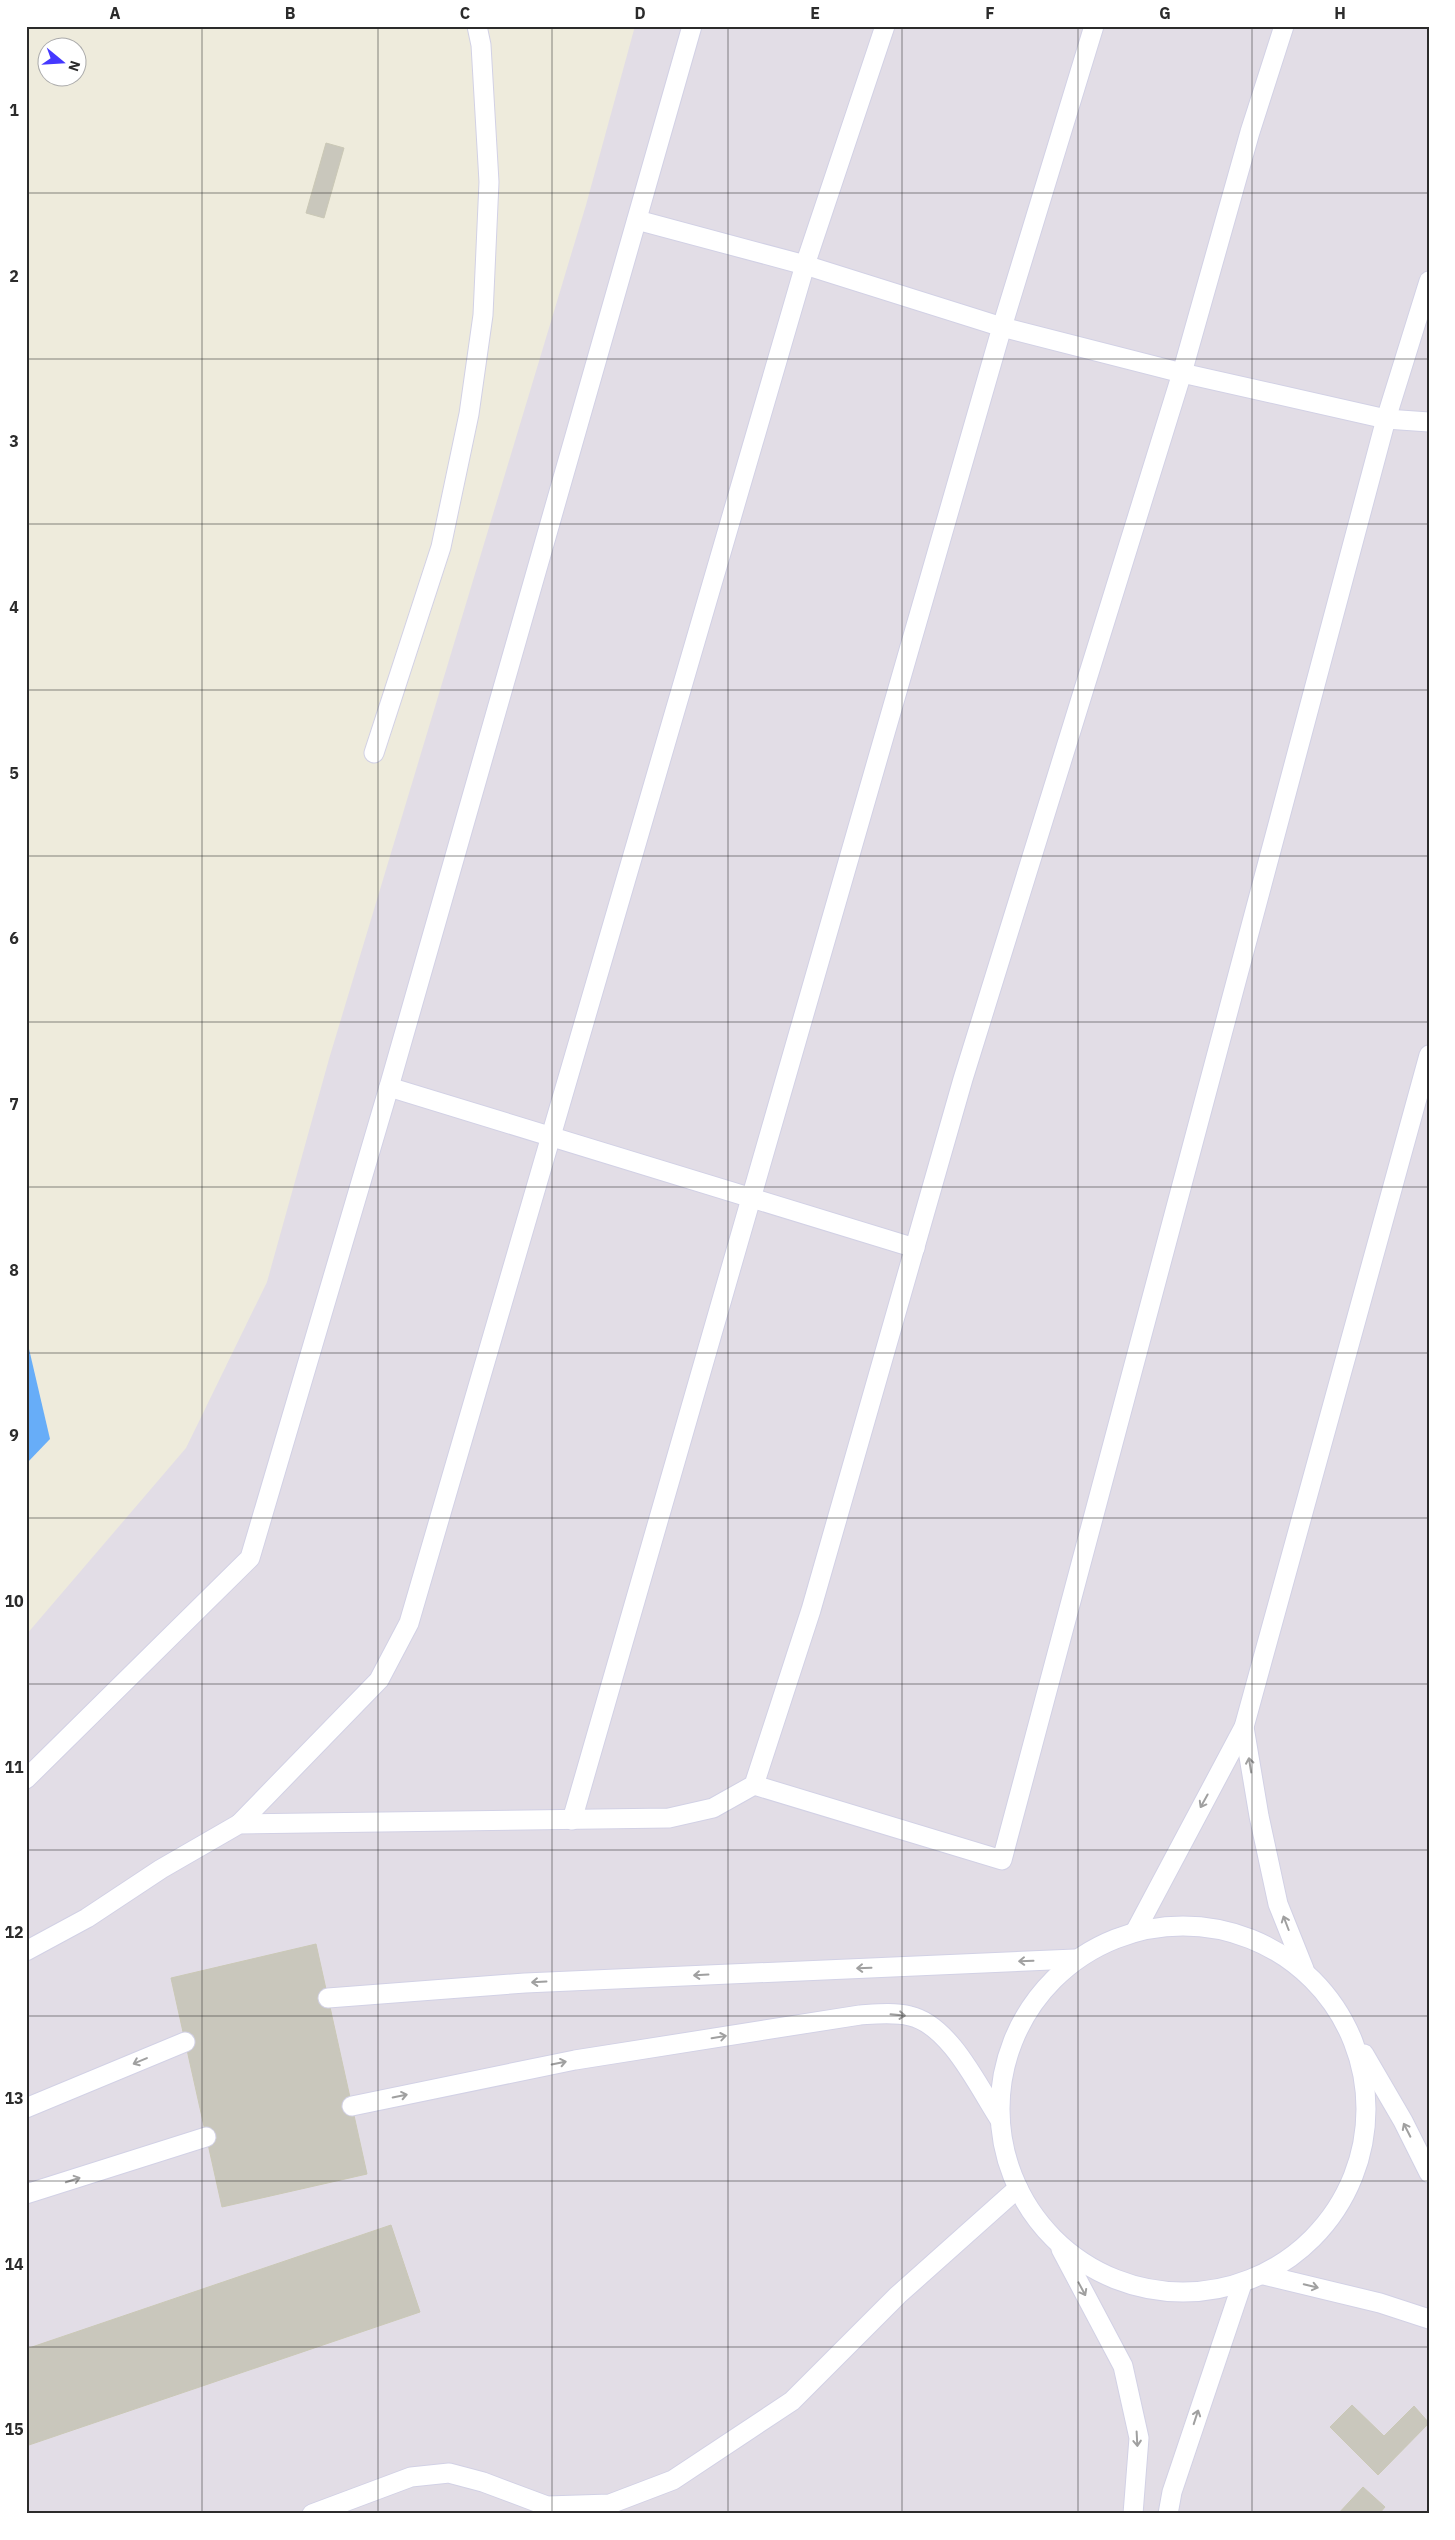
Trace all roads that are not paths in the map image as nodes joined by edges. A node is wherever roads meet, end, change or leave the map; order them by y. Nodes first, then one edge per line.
1 (477, 26) edge
2 (692, 26) edge
3 (885, 26) edge
4 (1094, 26) edge
5 (1284, 26) edge
6 (637, 220) junction
7 (805, 265) junction
8 (1429, 281) edge
9 (1002, 327) junction
10 (1182, 373) junction
11 (1386, 419) junction
12 (1429, 422) edge
13 (374, 753) dead end
14 (1429, 1055) edge
15 (389, 1086) junction
16 (551, 1138) junction
17 (752, 1198) junction
18 (915, 1248) junction
19 (1244, 1728) junction
20 (26, 1779) edge
21 (754, 1785) junction
22 (572, 1820) junction
23 (239, 1824) junction
24 (1135, 1932) junction
25 (26, 1951) edge
26 (1075, 1959) junction
27 (1304, 1969) junction
28 (328, 1998) dead end
29 (1350, 2030) junction
30 (185, 2042) dead end
31 (352, 2106) dead end
32 (26, 2108) edge
33 (1000, 2120) junction
34 (206, 2137) dead end
35 (1429, 2173) edge
36 (1018, 2188) junction
37 (26, 2194) edge
38 (1059, 2246) junction
39 (1264, 2275) junction
40 (1242, 2284) junction
41 (1429, 2319) edge
42 (312, 2514) edge
43 (1133, 2514) edge
44 (1168, 2514) edge

1 - 13 lane
2 - 6 lane
3 - 7 lane
4 - 9 lane
5 - 10 lane
6 - 7 lane
6 - 15 lane
7 - 9 lane
7 - 16 lane
8 - 11 lane
9 - 10 lane
9 - 17 lane
10 - 11 lane
10 - 18 lane
11 - 12 lane
11 - 21 lane
14 - 19 lane
15 - 16 lane
15 - 20 lane
16 - 17 lane
16 - 23 lane
17 - 18 lane
17 - 22 lane
18 - 21 lane
19 -> 24 lane
27 -> 19 lane
21 - 22 lane
22 - 23 lane
23 - 25 lane
24 - 26 lane
24 - 27 lane
26 -> 28 lane
26 - 33 lane
27 - 29 lane
35 -> 29 lane
29 - 39 lane
30 -> 32 lane
31 -> 33 lane
33 - 36 lane
37 -> 34 lane
36 - 38 lane
36 - 42 lane
38 - 40 lane
38 -> 43 lane
39 - 40 lane
39 -> 41 lane
44 -> 40 lane

